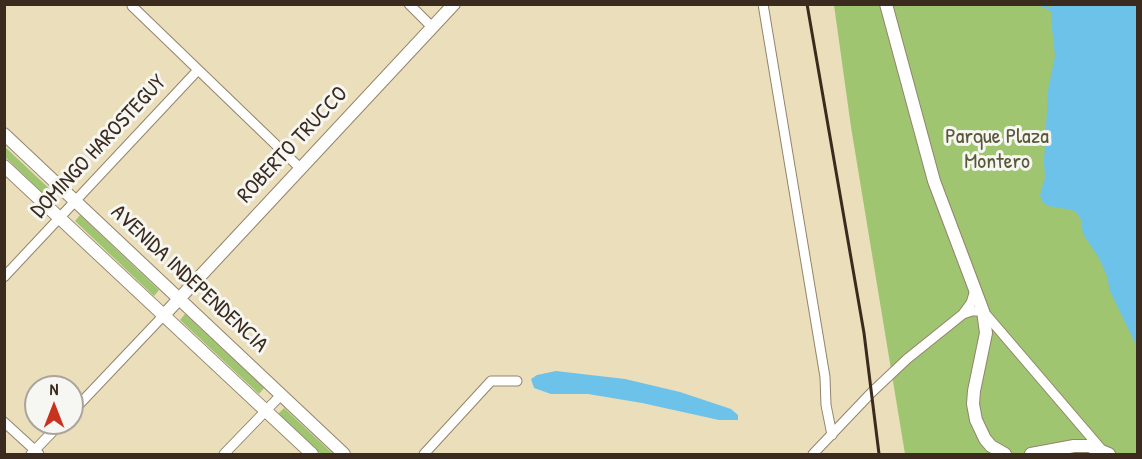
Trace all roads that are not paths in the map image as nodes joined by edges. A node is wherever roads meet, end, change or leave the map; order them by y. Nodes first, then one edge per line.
1 (409, 4) edge
2 (454, 4) edge
3 (763, 4) edge
4 (886, 4) edge
5 (132, 6) dead end
6 (432, 27) junction
7 (198, 70) junction
8 (4, 134) edge
9 (4, 166) edge
10 (300, 168) junction
11 (76, 201) junction
12 (60, 218) junction
13 (4, 277) edge
14 (975, 290) junction
15 (178, 298) junction
16 (983, 311) junction
17 (963, 314) junction
18 (164, 315) junction
19 (518, 381) dead end
20 (281, 395) junction
21 (84, 399) edge
22 (266, 411) junction
23 (4, 422) edge
24 (51, 435) edge
25 (832, 435) junction
26 (1106, 452) edge
27 (35, 453) edge
28 (224, 454) edge
29 (312, 454) edge
30 (344, 454) edge
31 (424, 454) edge
32 (813, 454) edge
33 (1005, 454) edge
34 (1031, 454) edge

1 - 6 street
2 - 6 main road, ROBERTO TRUCCO
3 - 25 street
4 - 14 main road
5 - 7 street
6 - 10 main road, ROBERTO TRUCCO
7 - 10 street
7 - 11 street, DOMINGO HAROSTEGUY
8 - 11 main road, AVENIDA INDEPENDENCIA
9 - 12 main road, AVENIDA INDEPENDENCIA
10 - 15 main road, ROBERTO TRUCCO
11 - 12 street, DOMINGO HAROSTEGUY
11 - 15 main road, AVENIDA INDEPENDENCIA
12 - 13 street, DOMINGO HAROSTEGUY
12 - 18 main road, AVENIDA INDEPENDENCIA
14 - 16 main road
14 - 17 street
15 - 18 main road, ROBERTO TRUCCO
15 - 20 main road, AVENIDA INDEPENDENCIA
16 - 17 street
16 - 26 street
16 - 33 main road
17 - 25 street
18 - 21 street
18 - 22 main road, AVENIDA INDEPENDENCIA
19 - 31 street
20 - 22 street
20 - 30 main road, AVENIDA INDEPENDENCIA
22 - 28 street
22 - 29 main road, AVENIDA INDEPENDENCIA
23 - 27 street
24 - 27 street
25 - 32 street
26 - 34 main road

